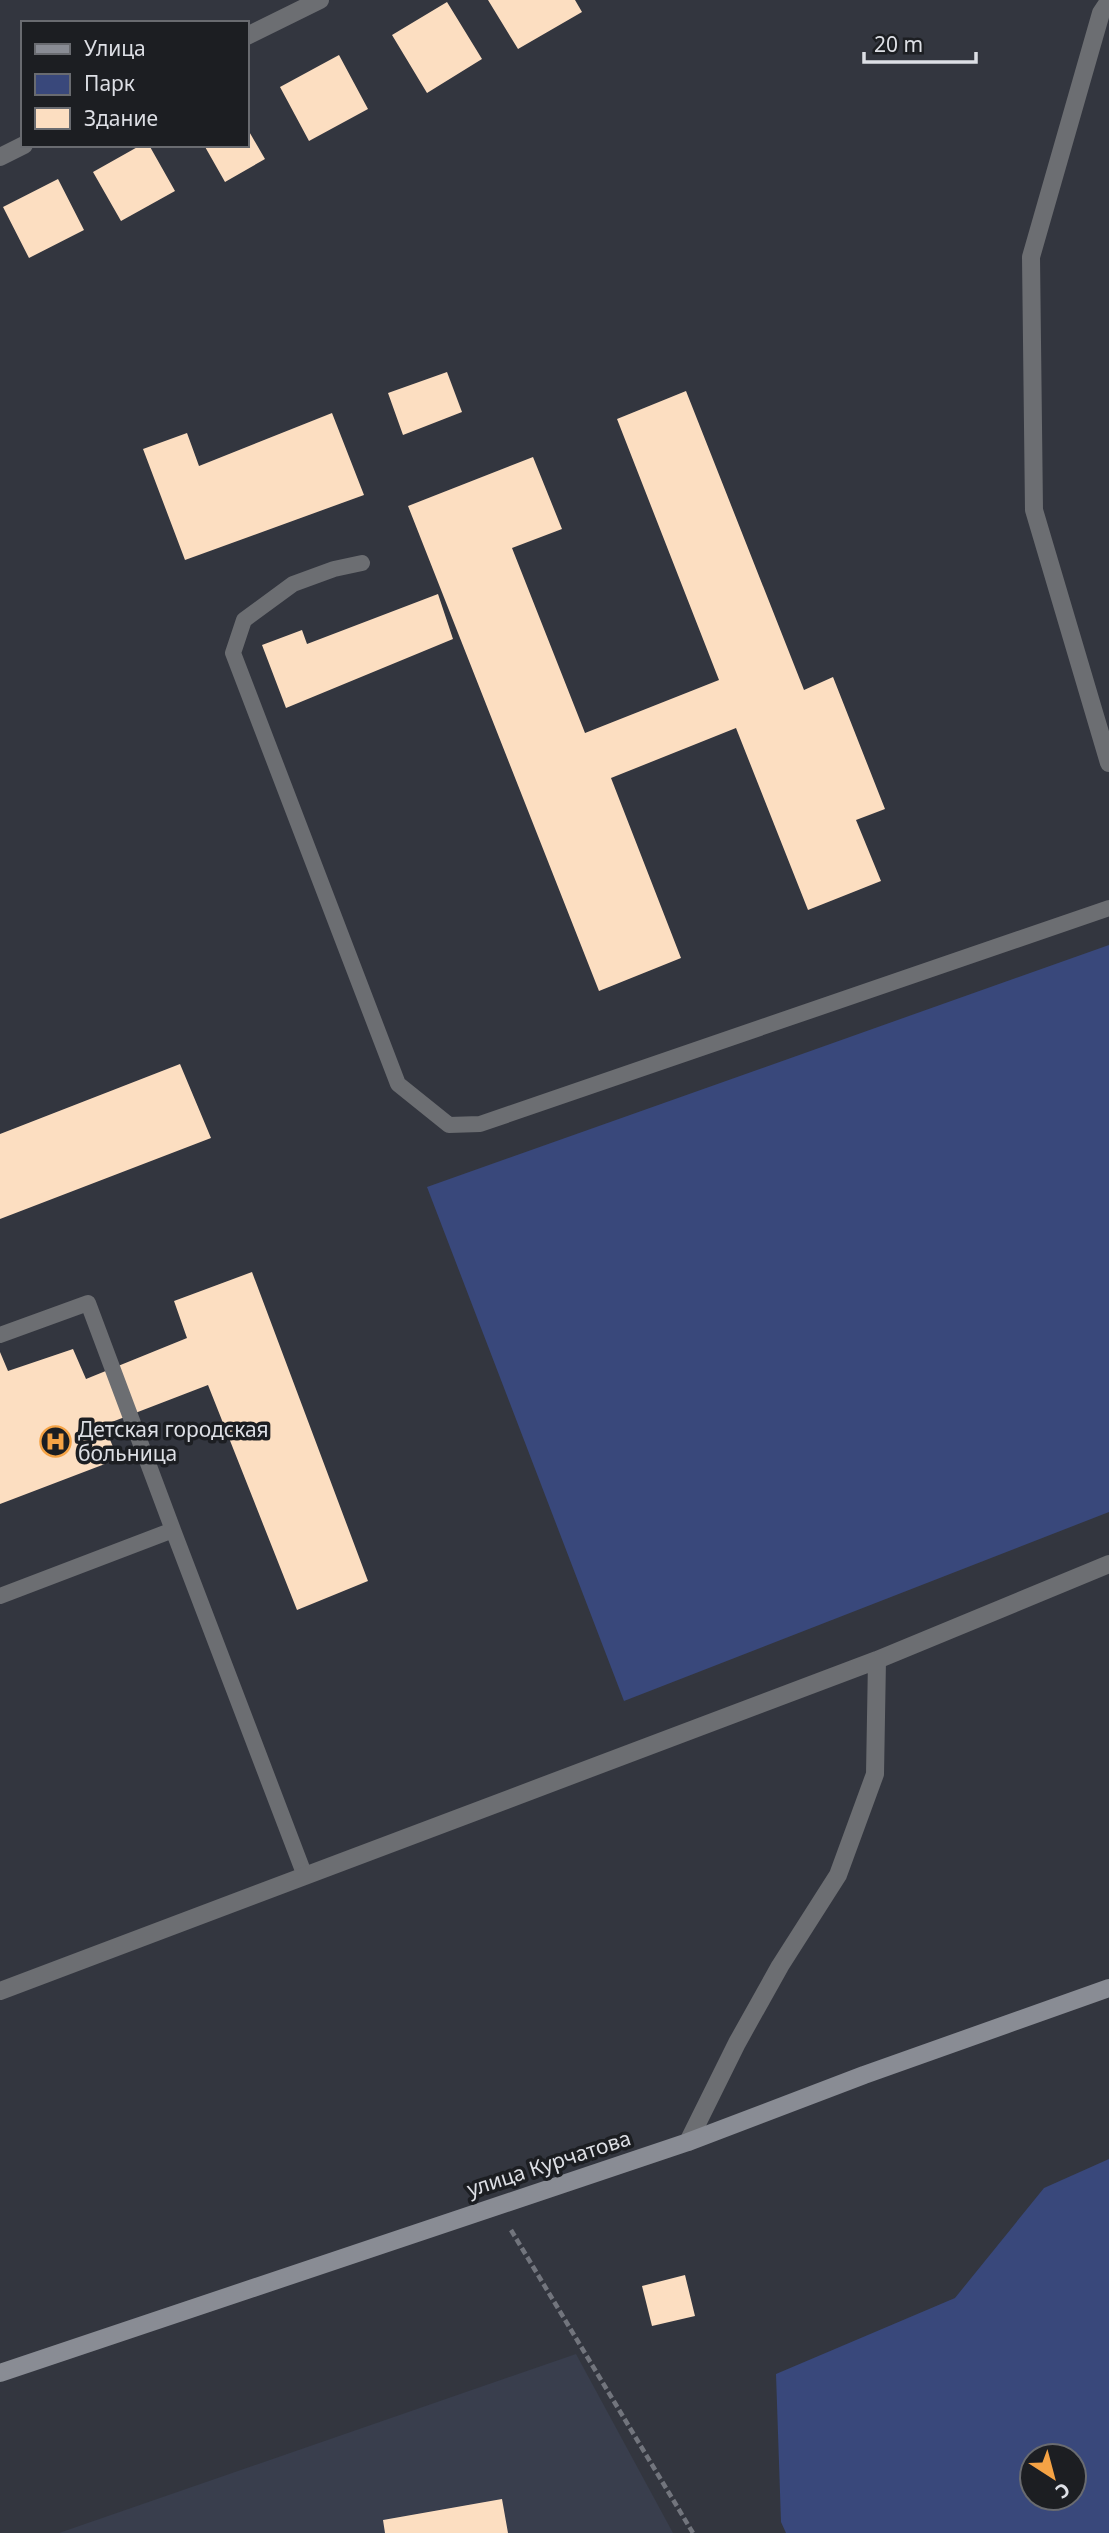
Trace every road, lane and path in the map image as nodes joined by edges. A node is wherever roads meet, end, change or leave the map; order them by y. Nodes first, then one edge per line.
1 (320, 0) edge
2 (1109, 1) edge
3 (248, 36) edge
4 (21, 146) edge
5 (0, 157) edge
6 (362, 563) dead end
7 (1109, 763) edge
8 (1109, 908) edge
9 (0, 1335) edge
10 (173, 1530) junction
11 (1109, 1564) edge
12 (0, 1596) edge
13 (877, 1660) junction
14 (305, 1876) junction
15 (1109, 1988) edge
16 (0, 1991) edge
17 (688, 2142) junction
18 (496, 2205) junction
19 (0, 2373) edge
20 (693, 2533) edge

1 - 3 street
2 - 7 street
4 - 5 street
6 - 8 lane
9 - 10 lane
10 - 12 lane
10 - 14 lane
11 - 13 street
13 - 14 street
13 - 17 street
14 - 16 street
15 - 17 main road, улица Курчатова
17 - 18 main road, улица Курчатова
18 - 19 main road, улица Курчатова
18 - 20 path

